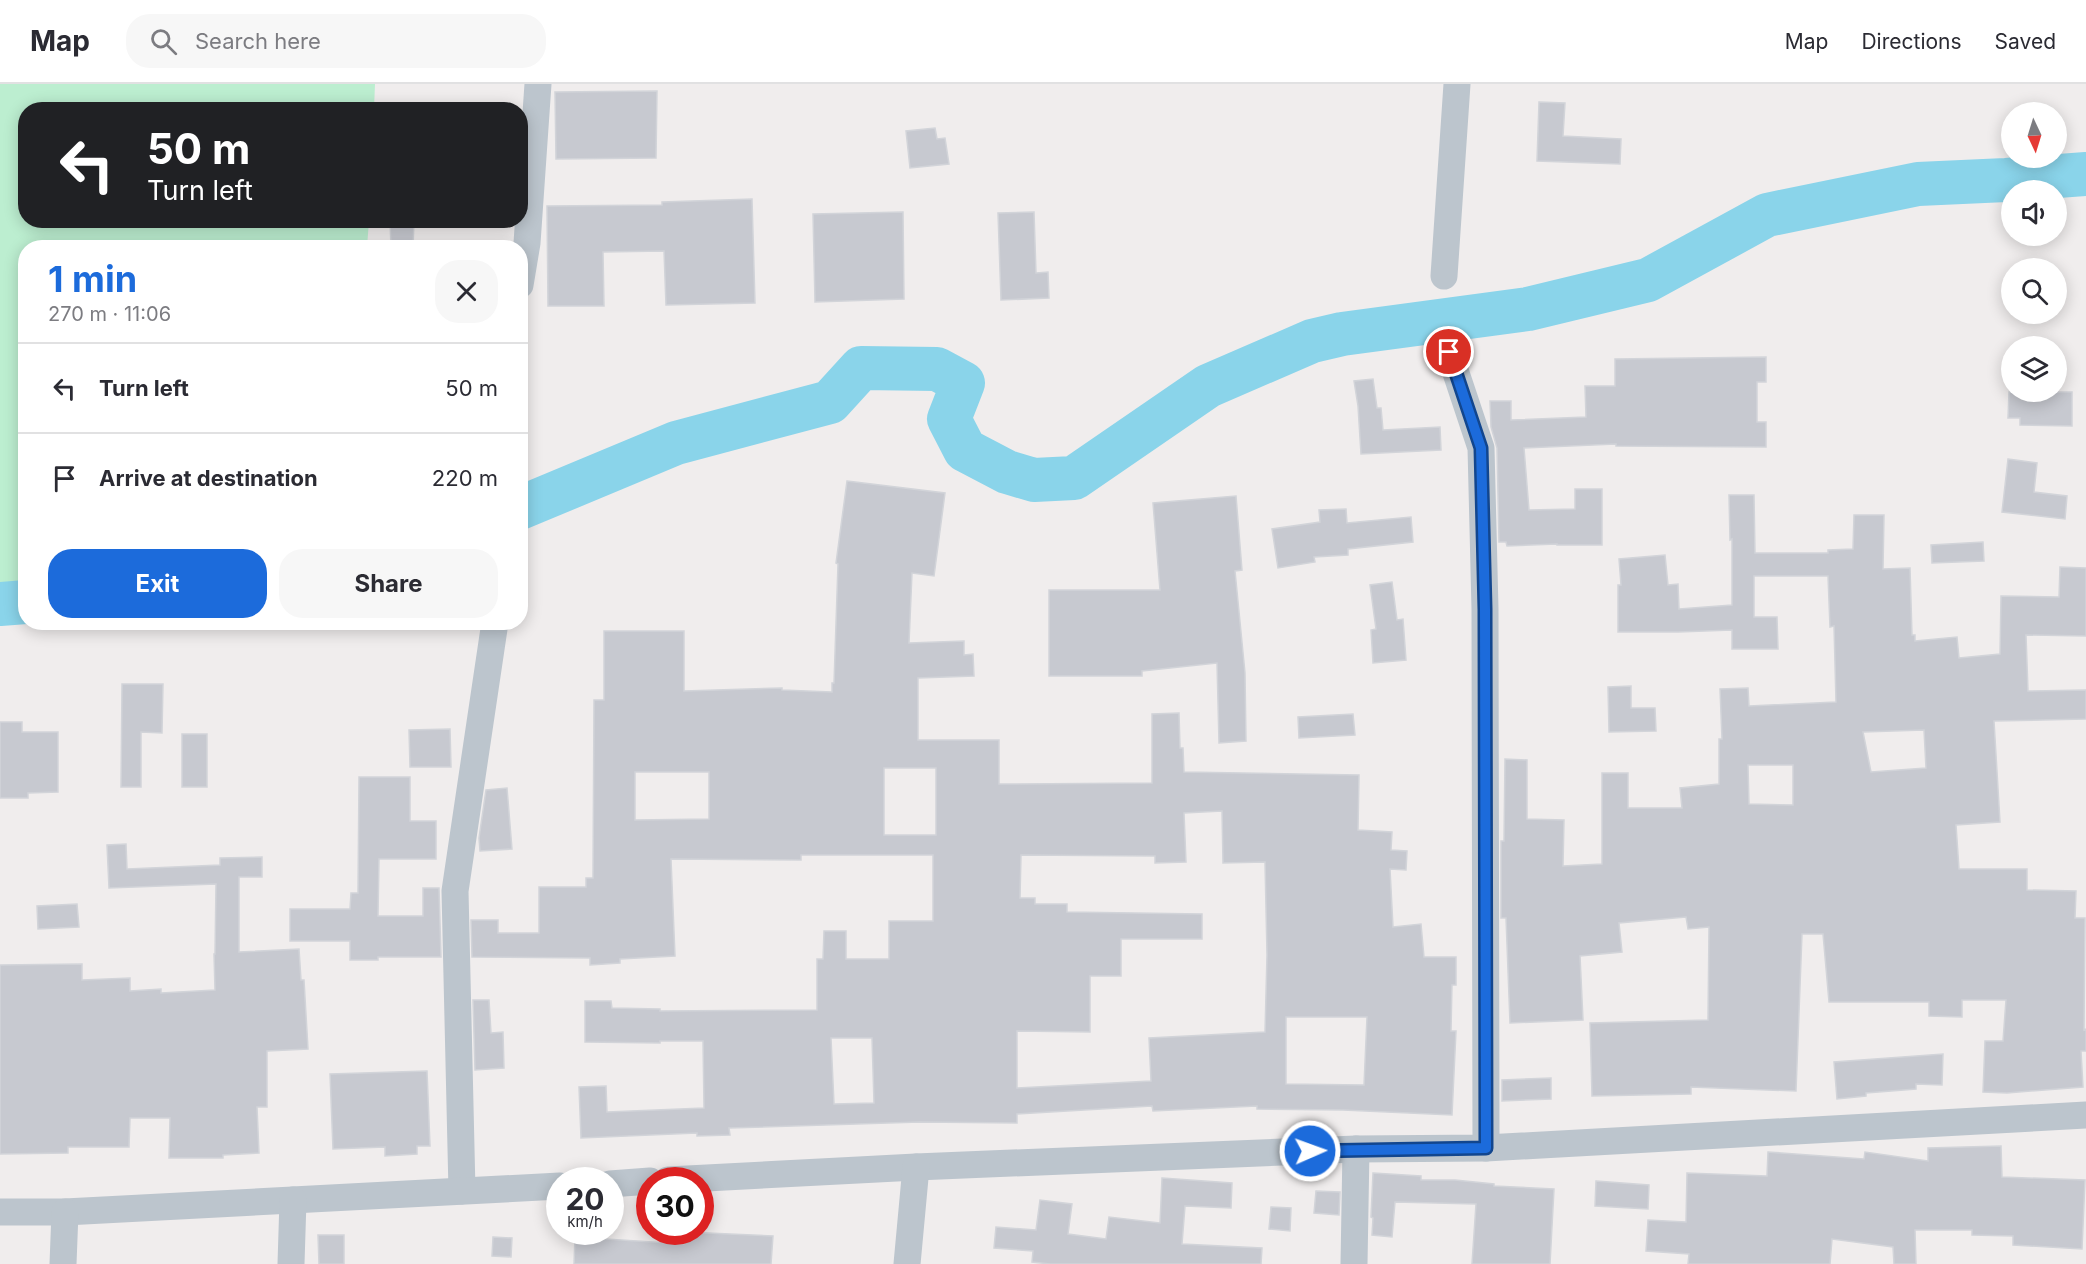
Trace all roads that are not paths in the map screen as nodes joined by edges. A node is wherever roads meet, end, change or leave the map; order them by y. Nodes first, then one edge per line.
1 (538, 84) edge
2 (1457, 84) edge
3 (527, 240) edge
4 (1444, 276) dead end
5 (1449, 352) dead end
6 (494, 630) edge
7 (2086, 1115) edge
8 (1486, 1148) junction
9 (1356, 1149) junction
10 (916, 1167) junction
11 (714, 1178) edge
12 (546, 1187) edge
13 (462, 1191) junction
14 (293, 1200) junction
15 (0, 1212) edge
16 (65, 1212) junction
17 (63, 1264) edge
18 (291, 1264) edge
19 (907, 1264) edge
20 (1354, 1264) edge

1 - 3 street
2 - 4 street
5 - 8 street
6 - 13 street
7 - 8 street
8 - 9 street
9 - 10 street
9 - 20 street
10 - 11 street
10 - 19 street
12 - 13 street
13 - 14 street
14 - 16 street
14 - 18 street
15 - 16 street
16 - 17 street

